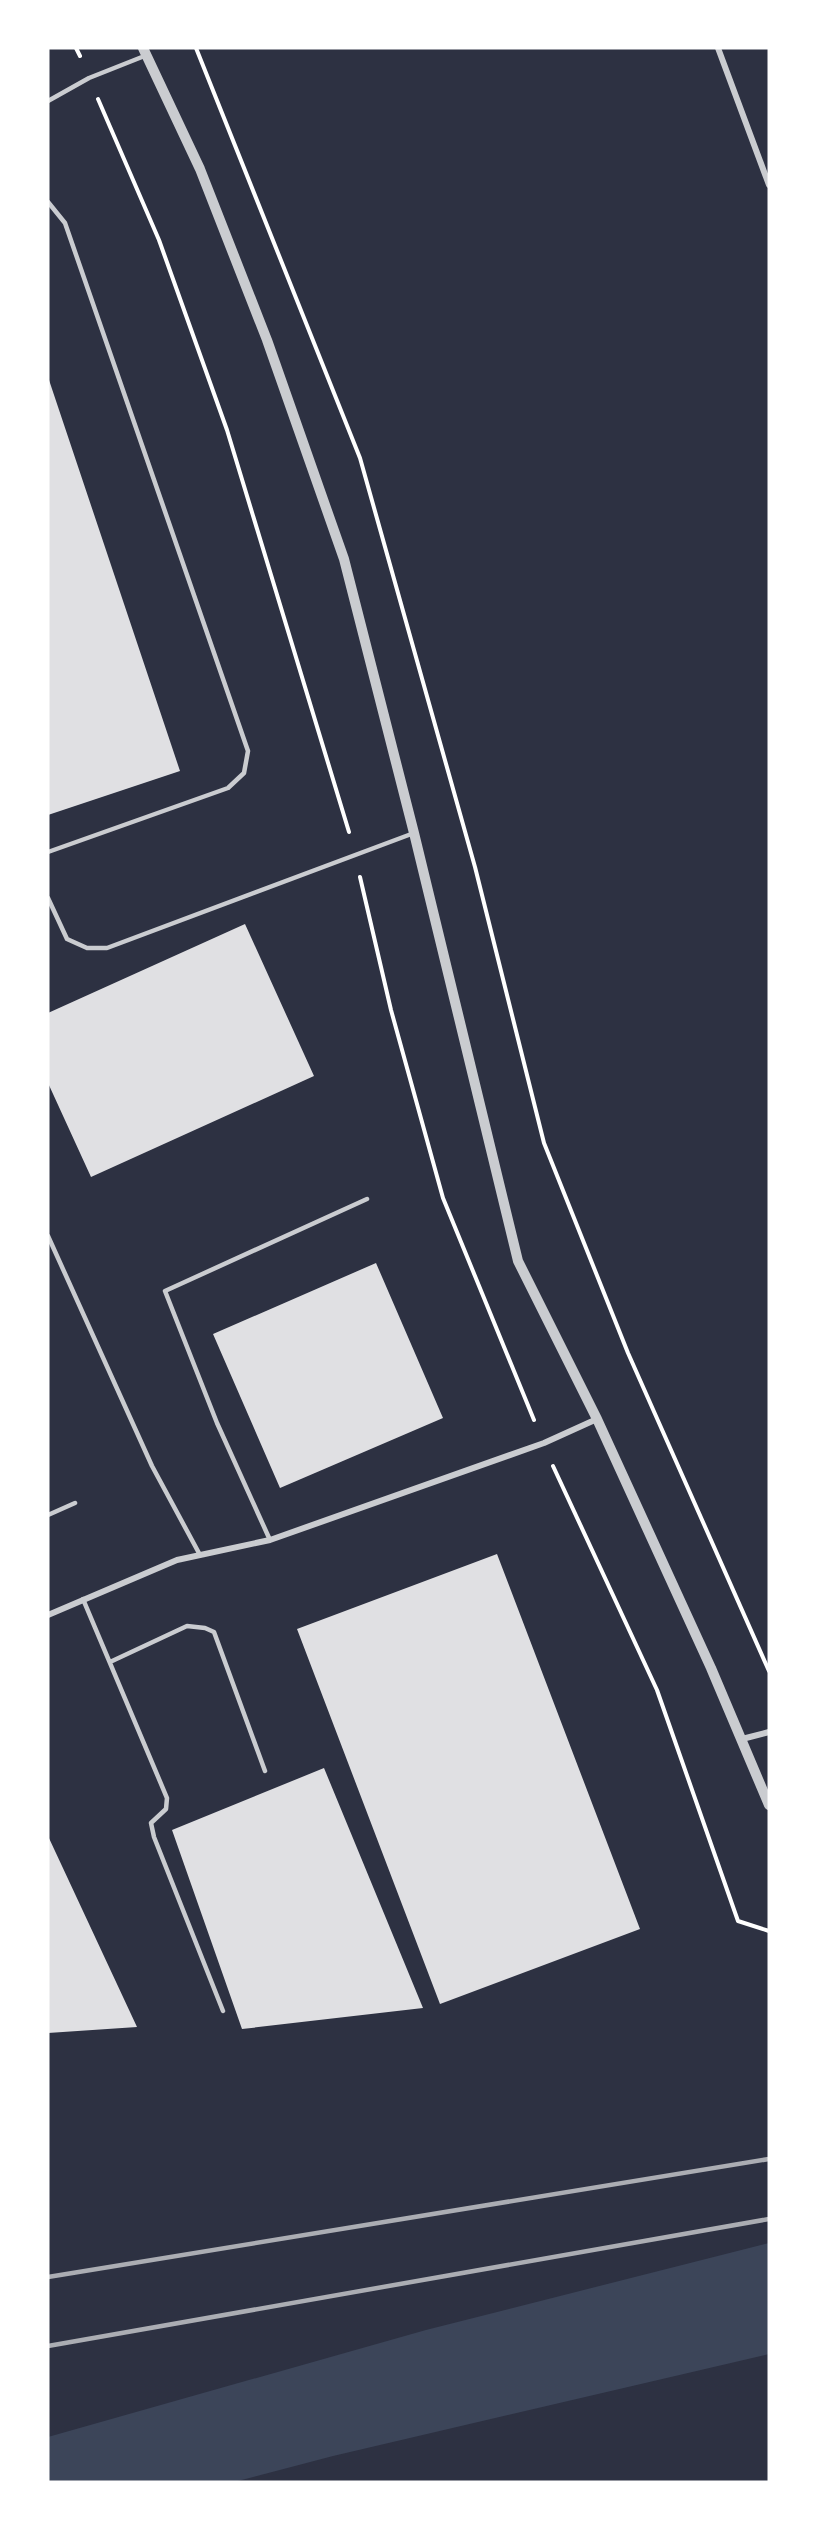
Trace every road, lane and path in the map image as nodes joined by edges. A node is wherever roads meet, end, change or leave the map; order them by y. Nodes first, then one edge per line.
1 (76, 48) edge
2 (196, 48) edge
3 (718, 48) edge
4 (145, 52) edge
5 (89, 78) junction
6 (48, 100) edge
7 (769, 185) edge
8 (48, 202) edge
9 (414, 833) junction
10 (48, 852) edge
11 (355, 857) junction
12 (48, 898) edge
13 (367, 1199) dead end
14 (48, 1236) edge
15 (597, 1419) junction
16 (544, 1443) junction
17 (75, 1503) dead end
18 (48, 1515) edge
19 (270, 1539) junction
20 (200, 1555) junction
21 (84, 1599) junction
22 (48, 1615) edge
23 (110, 1662) junction
24 (769, 1671) edge
25 (769, 1732) edge
26 (742, 1739) junction
27 (265, 1771) dead end
28 (769, 1805) edge
29 (769, 1931) edge
30 (223, 2011) dead end

1 - 5 path
2 - 24 path
3 - 7 street
4 - 5 lane
4 - 9 street
5 - 6 lane
5 - 11 path
8 - 10 lane
9 - 11 lane
9 - 15 street
11 - 12 lane
11 - 16 path
13 - 19 lane
14 - 20 lane
15 - 16 street
15 - 26 street
16 - 19 street
16 - 29 path
17 - 18 lane
19 - 20 street
20 - 21 street
21 - 22 street
21 - 23 lane
23 - 27 lane
23 - 30 lane
25 - 26 street
26 - 28 street

